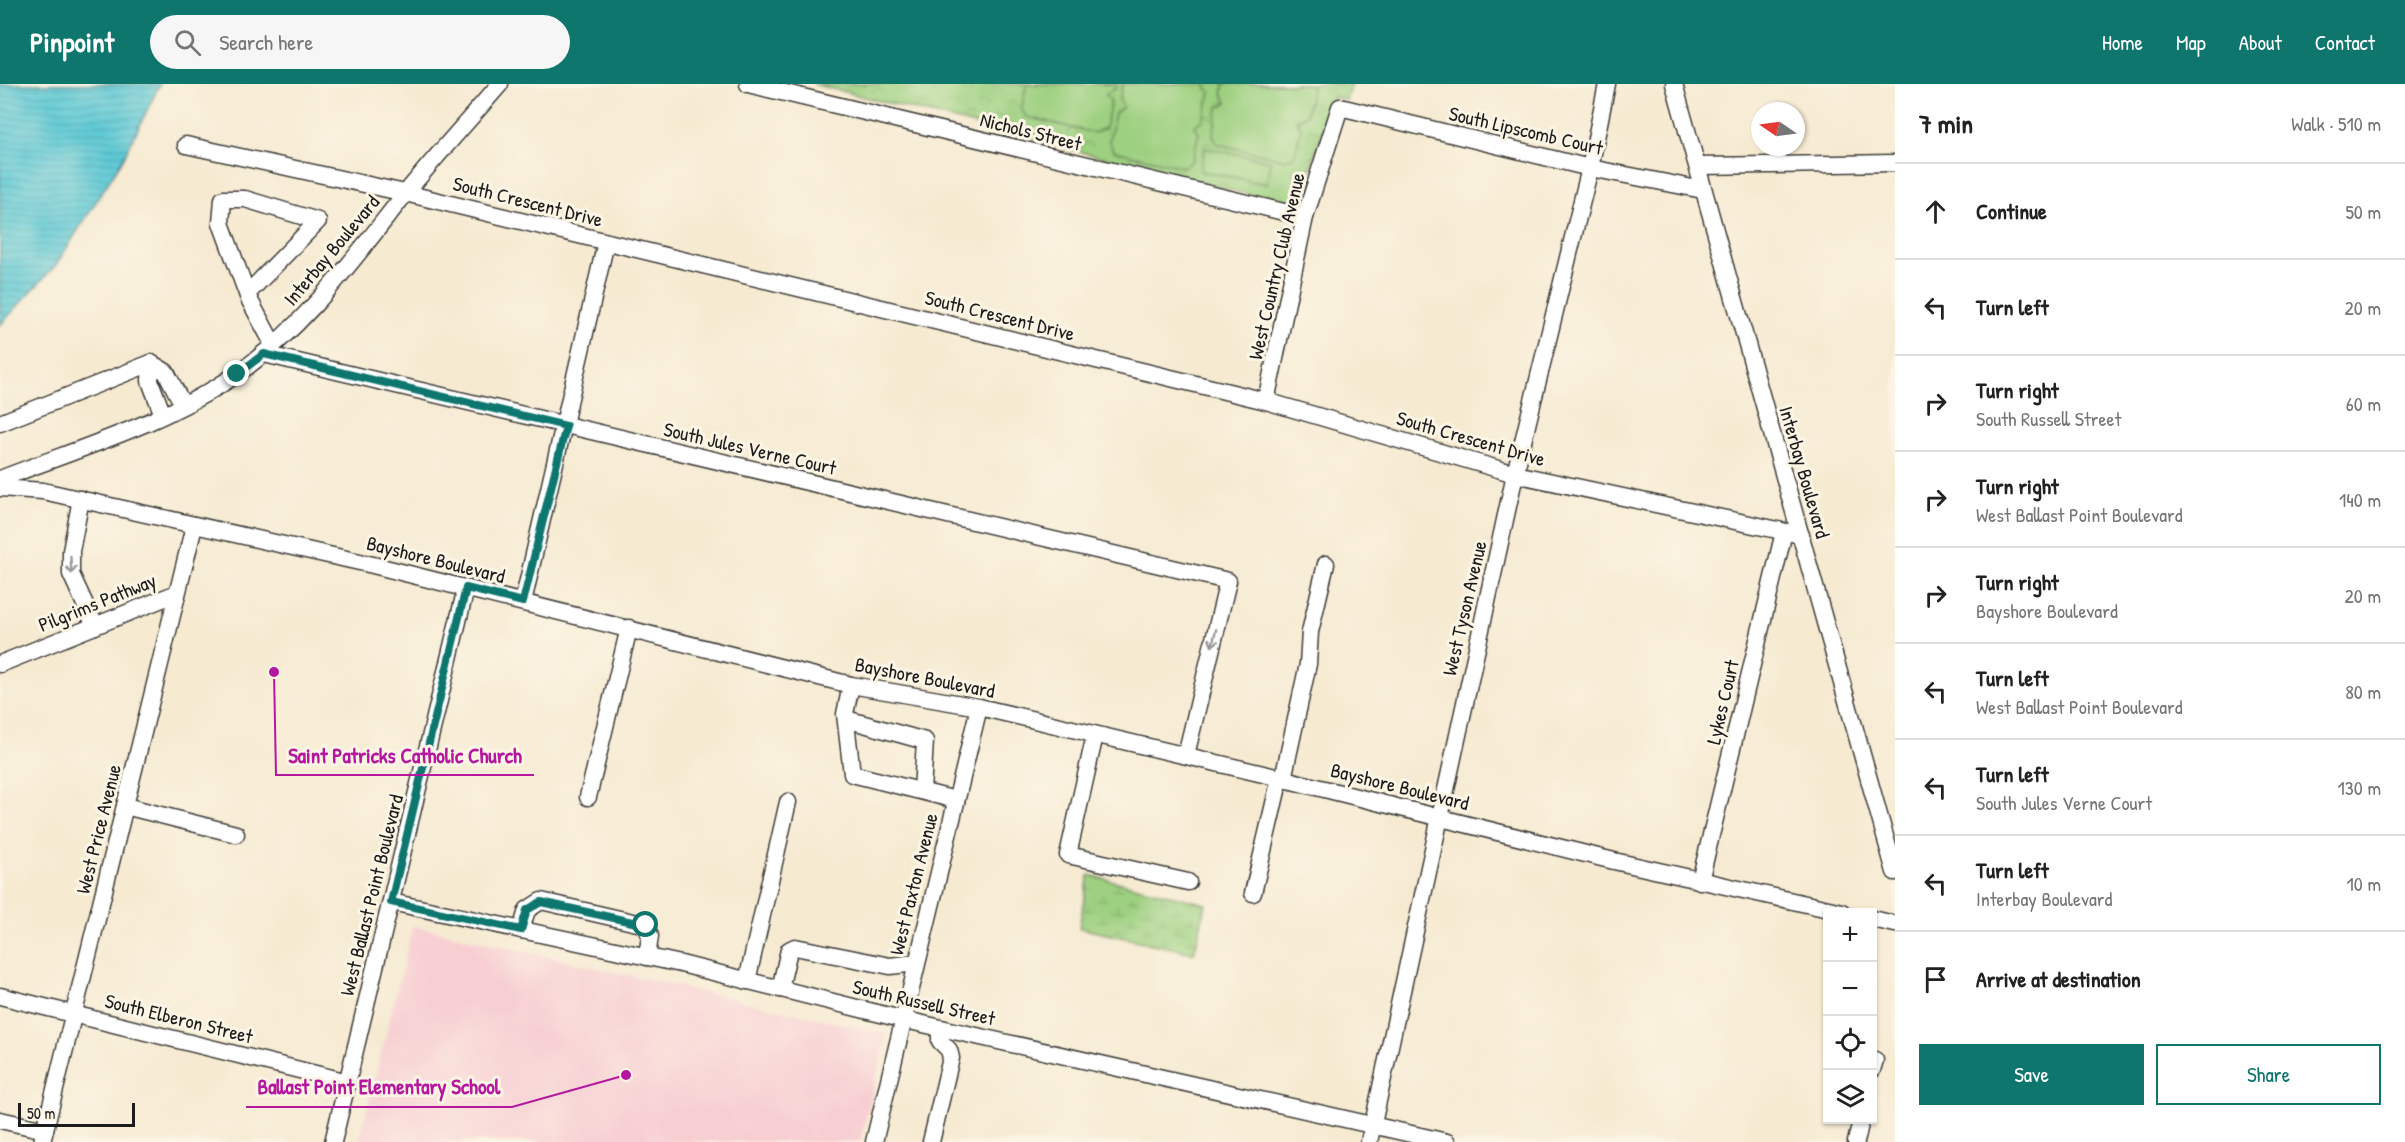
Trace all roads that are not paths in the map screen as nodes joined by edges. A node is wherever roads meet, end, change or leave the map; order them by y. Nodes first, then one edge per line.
1 (500, 84) edge
2 (748, 84) edge
3 (1607, 84) edge
4 (1674, 84) edge
5 (1340, 107) joint
6 (186, 145) dead end
7 (1895, 163) edge
8 (1698, 166) junction
9 (1590, 168) junction
10 (1703, 190) junction
11 (405, 193) junction
12 (1305, 216) junction
13 (606, 242) junction
14 (248, 294) junction
15 (268, 349) junction
16 (151, 363) junction
17 (1266, 401) junction
18 (183, 405) junction
19 (164, 415) junction
20 (0, 423) edge
21 (566, 426) junction
22 (1515, 474) junction
23 (0, 479) edge
24 (0, 488) edge
25 (80, 503) junction
26 (194, 526) junction
27 (1784, 532) junction
28 (1802, 535) junction
29 (1326, 564) dead end
30 (466, 588) junction
31 (177, 593) junction
32 (523, 602) junction
33 (95, 626) junction
34 (629, 628) junction
35 (0, 664) edge
36 (851, 685) junction
37 (978, 707) junction
38 (846, 719) junction
39 (1095, 735) junction
40 (1186, 756) junction
41 (1281, 778) junction
42 (922, 791) junction
43 (588, 797) dead end
44 (956, 800) junction
45 (789, 802) dead end
46 (125, 806) junction
47 (1439, 817) junction
48 (236, 834) dead end
49 (1895, 872) edge
50 (1700, 881) junction
51 (1188, 882) dead end
52 (1253, 893) dead end
53 (391, 902) junction
54 (1824, 908) edge
55 (1877, 920) edge
56 (1895, 924) edge
57 (521, 930) junction
58 (647, 957) junction
59 (916, 963) junction
60 (747, 981) junction
61 (780, 989) junction
62 (0, 996) edge
63 (74, 1013) junction
64 (902, 1019) junction
65 (940, 1028) junction
66 (348, 1082) junction
67 (0, 1120) edge
68 (1374, 1124) junction
69 (1860, 1124) edge
70 (43, 1136) edge
71 (333, 1142) edge
72 (874, 1142) edge
73 (931, 1142) edge
74 (1369, 1142) edge
75 (1447, 1142) edge
76 (1856, 1142) edge

1 - 11 street, Interbay Boulevard
2 - 12 street, Nichols Street
3 - 9 street, West Tyson Avenue
4 - 8 street, Interbay Boulevard
5 - 9 street, South Lipscomb Court
5 - 12 street, West Country Club Avenue
6 - 11 street, South Crescent Drive
7 - 8 street
8 - 10 street, Interbay Boulevard
9 - 10 street, South Lipscomb Court
9 - 22 street, West Tyson Avenue
10 - 28 street, Interbay Boulevard
11 - 13 street, South Crescent Drive
11 - 15 street, Interbay Boulevard
12 - 17 street, West Country Club Avenue
13 - 17 street, South Crescent Drive
13 - 21 street
14 - 14 street
14 - 15 street
15 - 18 street, Interbay Boulevard
15 - 21 street, South Jules Verne Court
16 - 18 street
16 - 19 street
16 - 20 street
17 - 22 street, South Crescent Drive
18 - 19 street, Interbay Boulevard
19 - 23 street, Interbay Boulevard
21 - 32 street
21 -> 40 street, South Jules Verne Court
22 - 27 street, South Crescent Drive
22 - 47 street, West Tyson Avenue
24 - 25 street, Bayshore Boulevard
25 - 26 street, Bayshore Boulevard
25 -> 33 street
26 - 30 street, Bayshore Boulevard
26 - 31 street, West Price Avenue
27 - 28 street, South Crescent Drive
27 - 50 street, Lykes Court
28 - 49 street, Interbay Boulevard
29 - 41 street
30 - 32 street, Bayshore Boulevard
30 - 53 street, West Ballast Point Boulevard
31 - 33 street, Pilgrims Pathway
31 - 46 street, West Price Avenue
32 - 34 street, Bayshore Boulevard
33 - 35 street, Pilgrims Pathway
34 - 36 street, Bayshore Boulevard
34 - 43 street
36 - 37 street, Bayshore Boulevard
36 - 38 street
37 - 39 street, Bayshore Boulevard
37 - 44 street, West Paxton Avenue
38 - 42 street
38 - 42 street
39 - 40 street, Bayshore Boulevard
39 - 51 street
40 - 41 street, Bayshore Boulevard
41 - 47 street, Bayshore Boulevard
41 - 52 street
42 - 44 street
44 - 59 street, West Paxton Avenue
45 - 60 street
46 - 48 street
46 - 63 street, West Price Avenue
47 - 50 street, Bayshore Boulevard
47 - 68 street, West Tyson Avenue
50 - 54 street, Bayshore Boulevard
53 - 57 street, South Russell Street
53 - 66 street, West Ballast Point Boulevard
55 - 56 street
57 - 58 street, South Russell Street
57 - 58 street
58 - 60 street, South Russell Street
59 - 61 street
59 - 64 street, West Paxton Avenue
60 - 61 street, South Russell Street
61 - 64 street, South Russell Street
62 - 63 street, South Elberon Street
63 - 66 street, South Elberon Street
63 - 70 street, West Price Avenue
64 - 65 street, South Russell Street
64 - 72 street, West Paxton Avenue
65 - 68 street, South Russell Street
65 - 73 street
66 - 71 street, West Ballast Point Boulevard
67 - 70 street
68 - 74 street, West Tyson Avenue
68 - 75 street, South Russell Street
69 - 76 street

